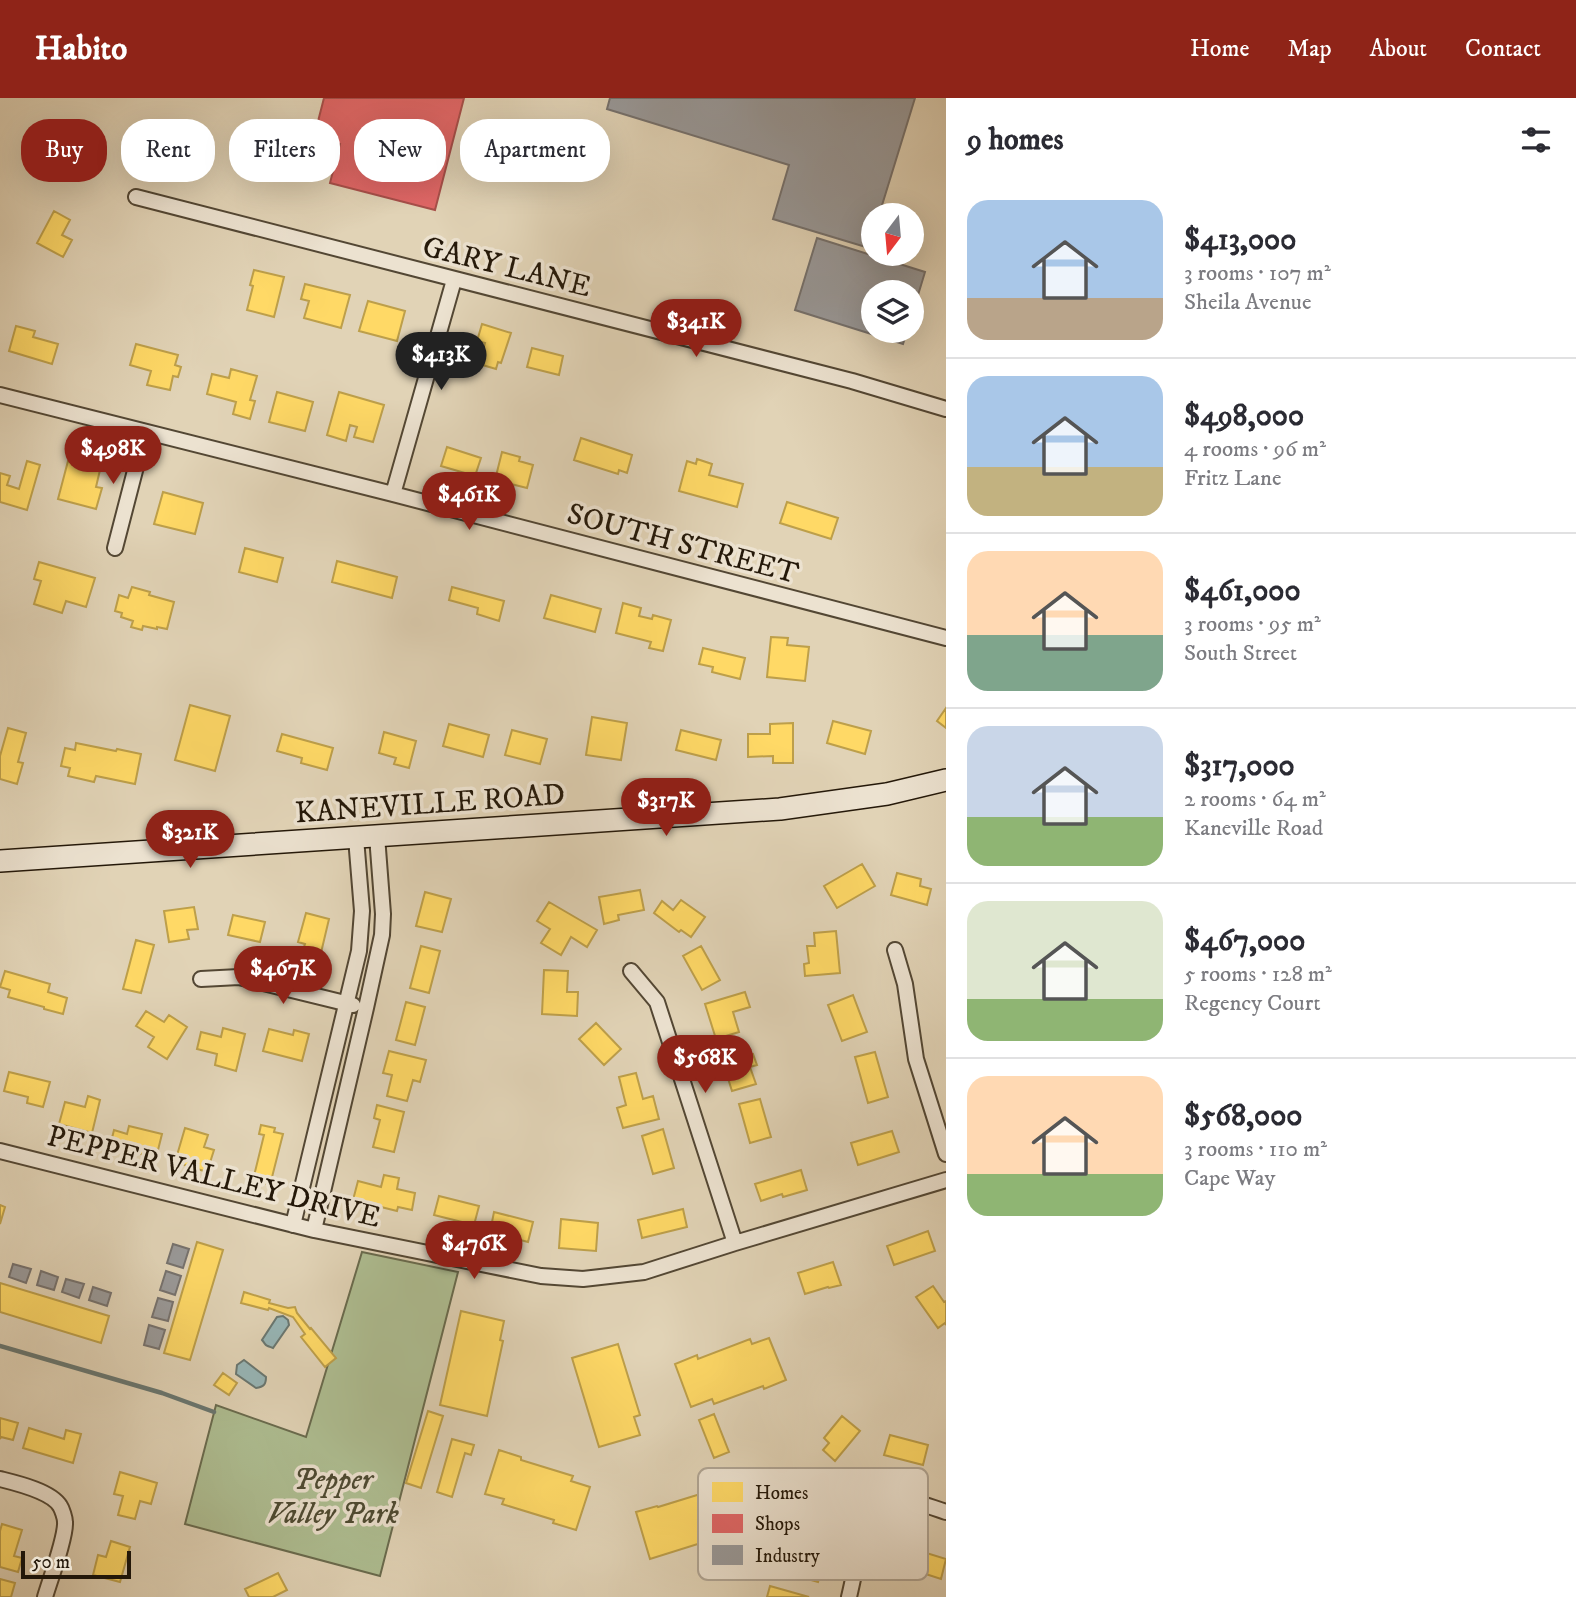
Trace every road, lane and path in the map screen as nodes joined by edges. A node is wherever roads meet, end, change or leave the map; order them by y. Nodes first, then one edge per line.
1 (136, 197) dead end
2 (454, 280) junction
3 (0, 395) edge
4 (946, 409) edge
5 (145, 432) junction
6 (393, 494) junction
7 (115, 548) dead end
8 (946, 638) edge
9 (946, 780) edge
10 (366, 837) junction
11 (0, 862) edge
12 (895, 950) dead end
13 (631, 971) dead end
14 (201, 979) dead end
15 (346, 1004) junction
16 (366, 1009) junction
17 (0, 1150) edge
18 (946, 1154) edge
19 (946, 1180) edge
20 (293, 1225) junction
21 (314, 1230) junction
22 (735, 1243) junction
23 (0, 1479) edge
24 (928, 1507) edge
25 (946, 1512) edge
26 (854, 1580) edge
27 (45, 1597) edge
28 (849, 1597) edge

1 - 2 street, GARY LANE
2 - 4 street, GARY LANE
2 - 6 street
3 - 5 street, SOUTH STREET
5 - 6 street, SOUTH STREET
5 - 7 street
6 - 8 street, SOUTH STREET
9 - 10 main road, KANEVILLE ROAD
10 - 11 main road, KANEVILLE ROAD
10 - 15 street
10 - 16 street
12 - 18 street
13 - 22 street
14 - 15 street
15 - 16 street
15 - 20 street
16 - 21 street
17 - 20 street, PEPPER VALLEY DRIVE
19 - 22 street, PEPPER VALLEY DRIVE
20 - 21 street, PEPPER VALLEY DRIVE
21 - 22 street, PEPPER VALLEY DRIVE
23 - 27 street
24 - 25 street
26 - 28 street

